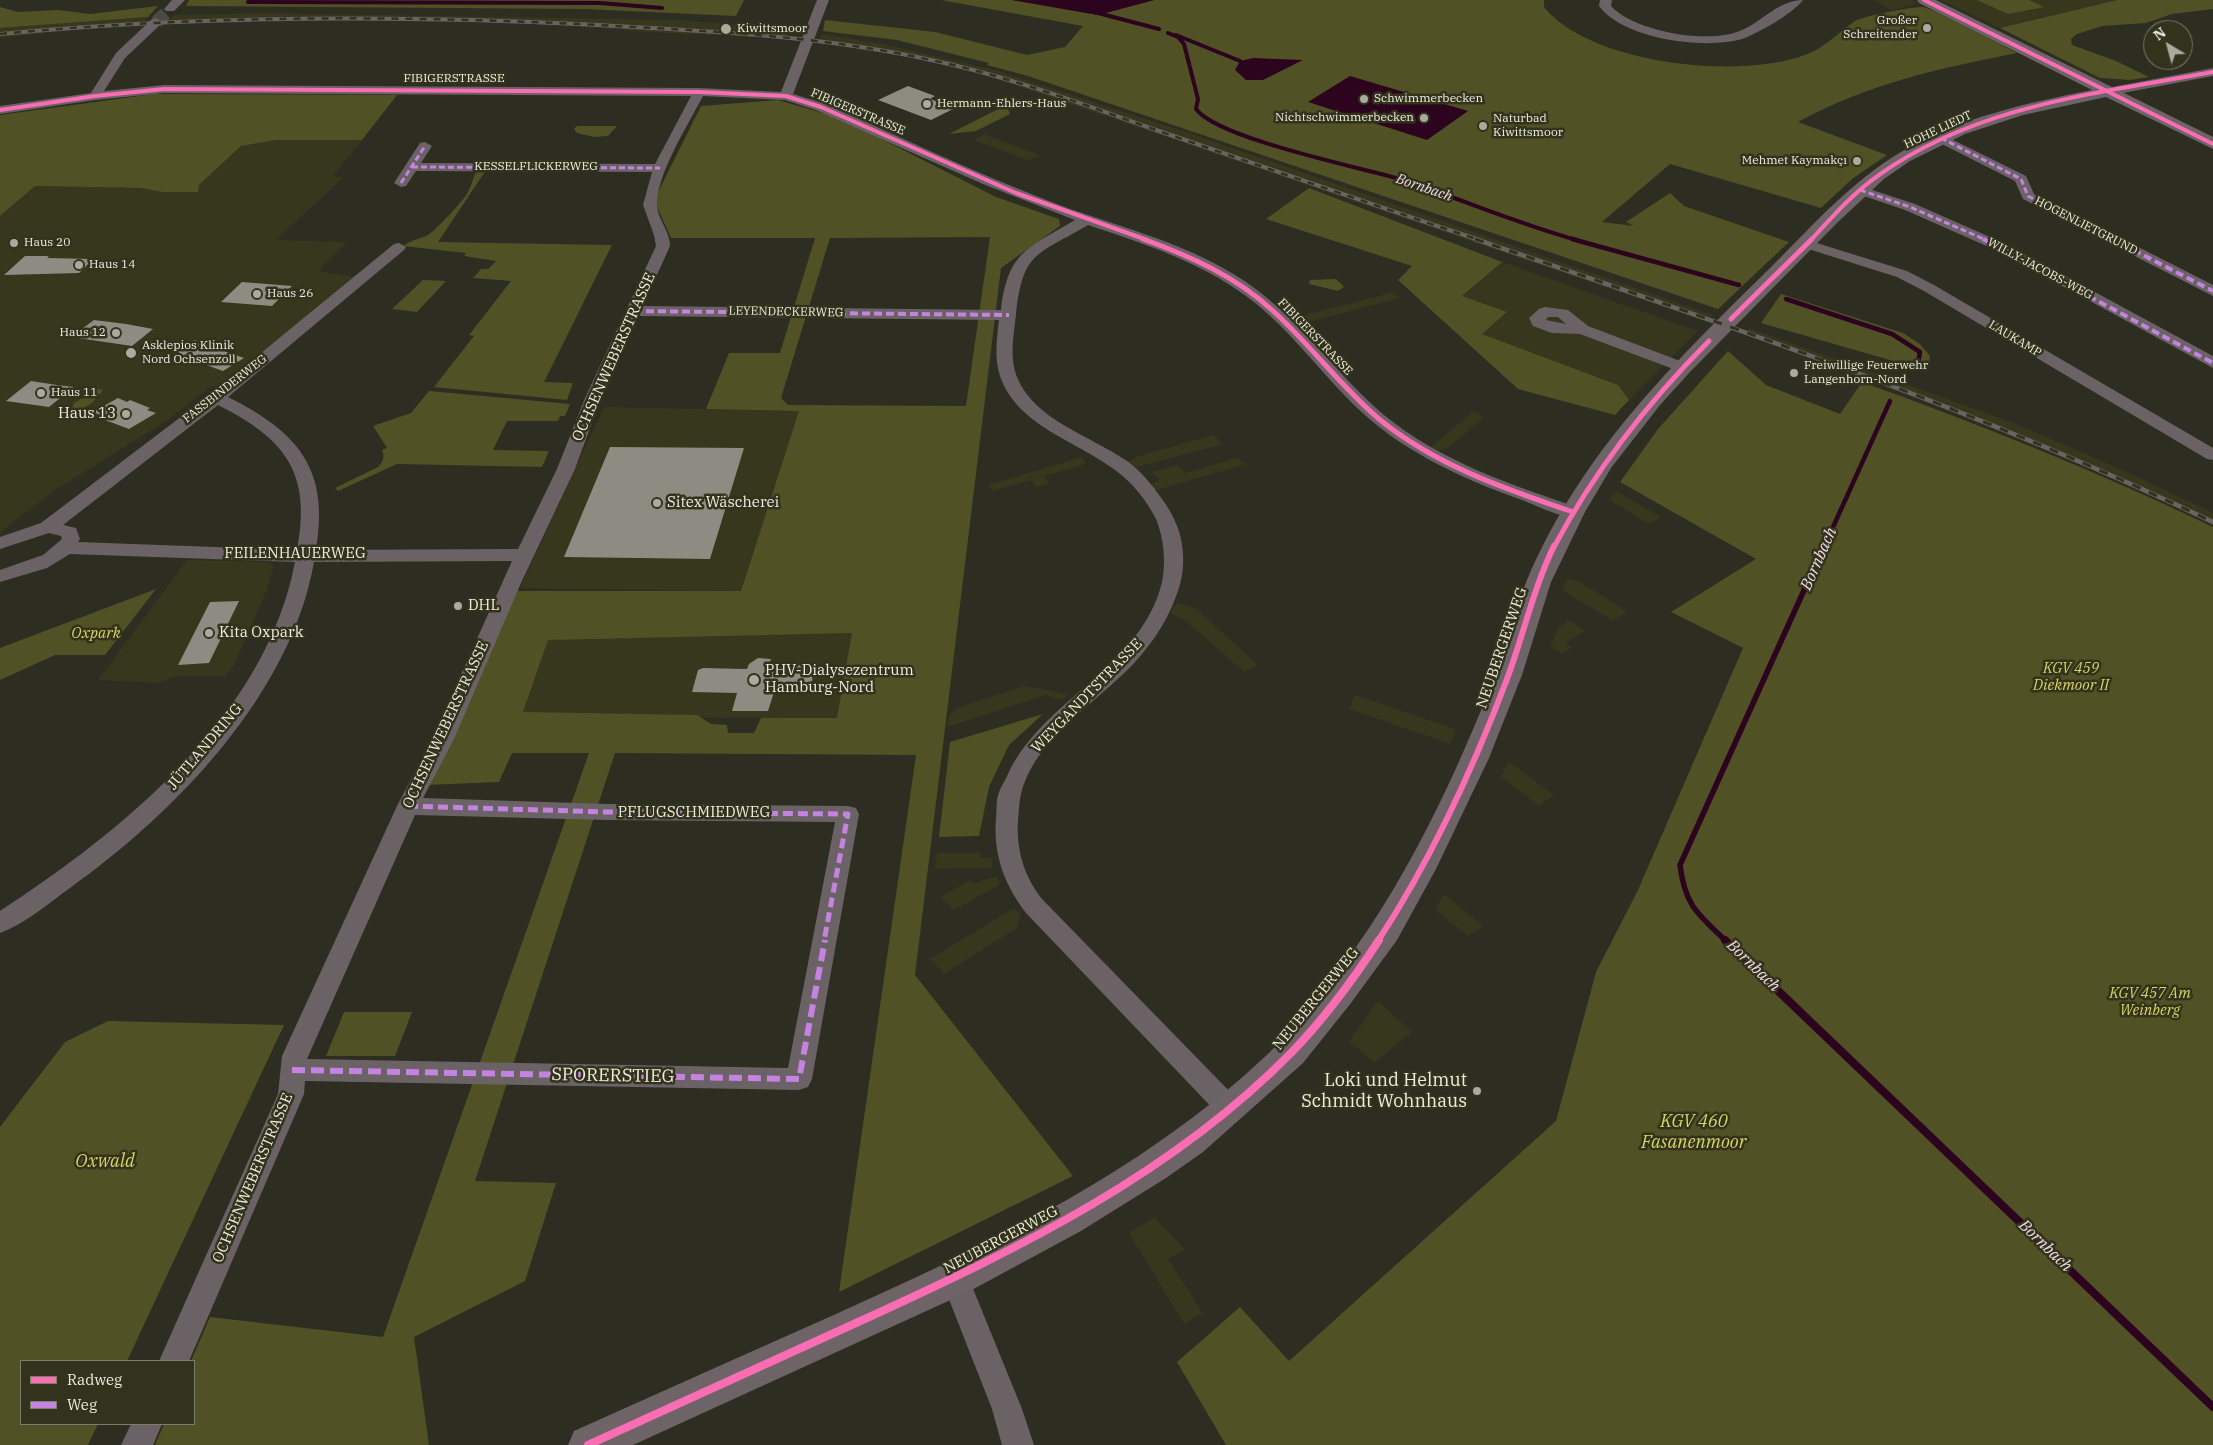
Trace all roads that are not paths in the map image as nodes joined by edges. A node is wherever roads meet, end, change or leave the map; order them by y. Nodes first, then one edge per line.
1 (179, 0) edge
2 (823, 0) edge
3 (1606, 0) edge
4 (1797, 0) edge
5 (1924, 0) edge
6 (170, 9) tunnel mouth
7 (156, 22) tunnel mouth
8 (2213, 72) edge
9 (699, 92) junction
10 (2107, 92) junction
11 (95, 96) junction
12 (786, 96) junction
13 (0, 110) edge
14 (1941, 138) junction
15 (2211, 141) edge
16 (425, 146) dead end
17 (412, 166) junction
18 (660, 168) junction
19 (401, 183) dead end
20 (1860, 190) junction
21 (1085, 220) junction
22 (1807, 244) junction
23 (399, 247) dead end
24 (2213, 291) edge
25 (634, 311) junction
26 (1009, 315) junction
27 (1732, 319) joint
28 (1582, 329) dead end
29 (2213, 363) edge
30 (1682, 367) junction
31 (217, 398) junction
32 (2213, 455) edge
33 (1573, 512) junction
34 (48, 527) junction
35 (0, 543) edge
36 (67, 548) junction
37 (524, 555) junction
38 (307, 556) junction
39 (0, 576) edge
40 (408, 806) junction
41 (0, 923) edge
42 (822, 945) joint
43 (292, 1070) junction
44 (1230, 1109) junction
45 (955, 1279) junction
46 (174, 1360) edge
47 (147, 1425) edge
48 (137, 1445) edge
49 (588, 1445) edge
50 (1018, 1445) edge

1 - 6 street
2 - 12 street
3 - 4 street
5 - 10 street
7 - 11 street
8 - 10 street, HOHE LIEDT
9 - 11 street, FIBIGERSTRASSE
9 - 12 street, FIBIGERSTRASSE
9 - 18 street, OCHSENWEBERSTRASSE
10 - 14 street, HOHE LIEDT
10 - 15 street
11 - 13 street, FIBIGERSTRASSE
12 - 21 street, FIBIGERSTRASSE
14 - 20 street, HOHE LIEDT
14 - 24 street, HOGENLIETGRUND
16 - 17 street
17 - 18 street, KESSELFLICKERWEG
17 - 19 street
18 - 25 street, OCHSENWEBERSTRASSE
20 - 22 street, HOHE LIEDT
20 - 29 street, WILLY-JACOBS-WEG
21 - 26 street, WEYGANDTSTRASSE
21 - 33 street, FIBIGERSTRASSE
22 - 27 street, HOHE LIEDT
22 - 32 street, LAUKAMP
23 - 31 street, FASSBINDERWEG
25 - 26 street, LEYENDECKERWEG
25 - 37 street, OCHSENWEBERSTRASSE
26 - 44 street, WEYGANDTSTRASSE
27 - 30 street, NEUBERGERWEG
28 - 30 street
30 - 33 street, NEUBERGERWEG
31 - 34 street, FASSBINDERWEG
31 - 38 street, JÜTLANDRING
33 - 44 street, NEUBERGERWEG
34 - 35 street, FASSBINDERWEG
34 - 36 street
36 - 38 street, FEILENHAUERWEG
36 - 39 street
37 - 38 street, FEILENHAUERWEG
37 - 40 street, OCHSENWEBERSTRASSE
38 - 41 street, JÜTLANDRING
40 - 42 street, PFLUGSCHMIEDWEG
40 - 43 street, OCHSENWEBERSTRASSE
42 - 43 street, SPORERSTIEG
43 - 46 street, OCHSENWEBERSTRASSE
44 - 45 street, NEUBERGERWEG
45 - 49 street, NEUBERGERWEG
45 - 50 street
47 - 48 street

